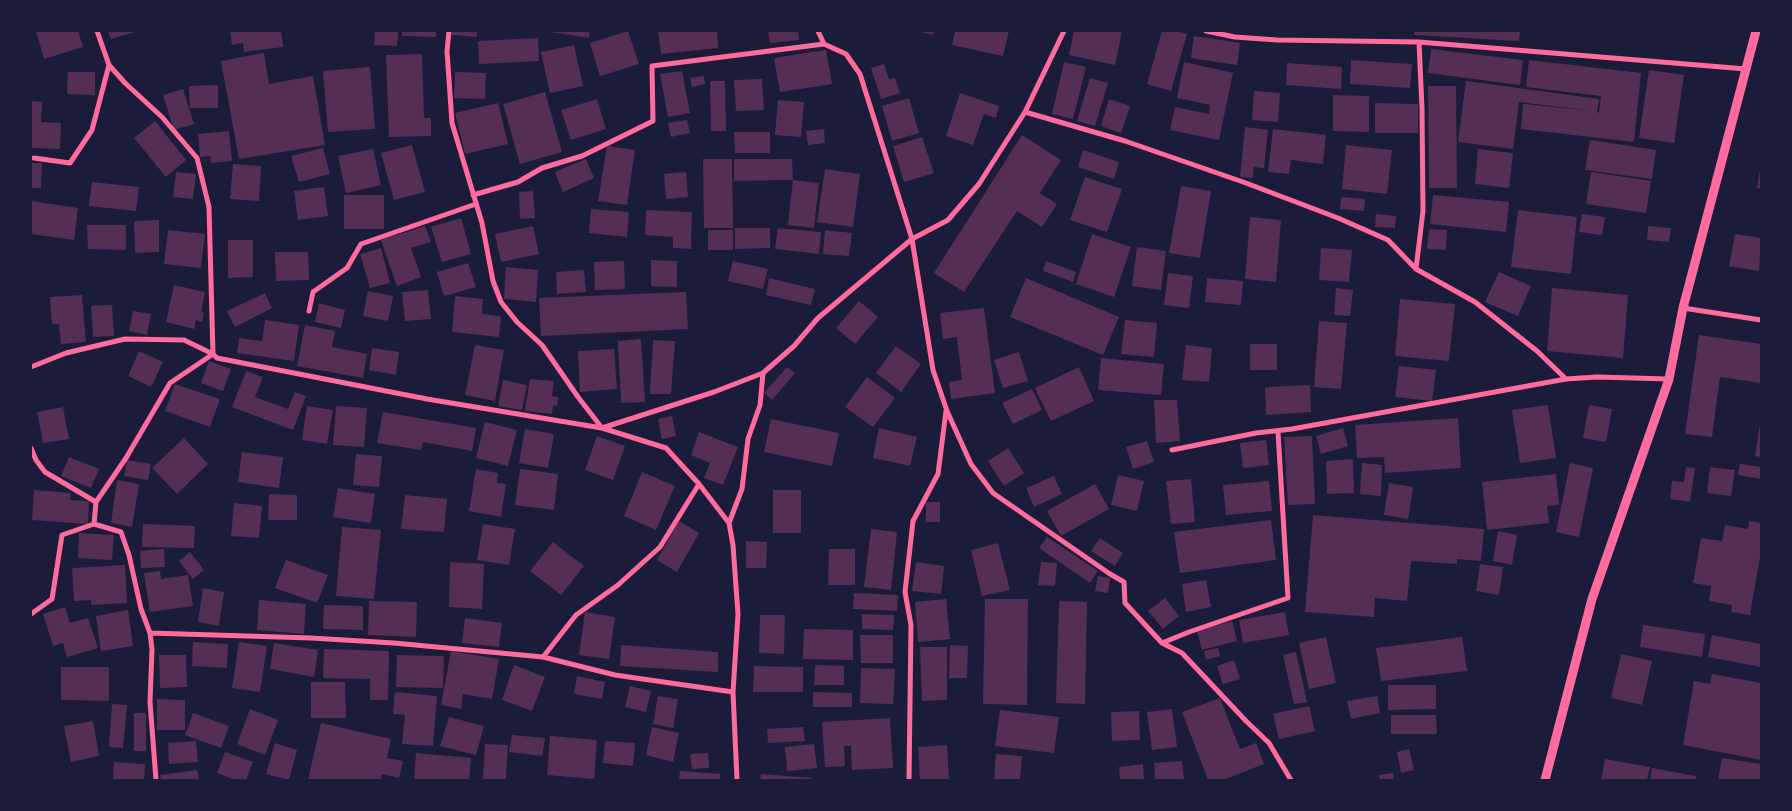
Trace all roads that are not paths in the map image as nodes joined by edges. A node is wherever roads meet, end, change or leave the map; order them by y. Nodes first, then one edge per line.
1 (97, 31) edge
2 (449, 31) edge
3 (818, 31) edge
4 (1064, 31) edge
5 (1206, 31) edge
6 (1756, 31) edge
7 (1419, 42) junction
8 (824, 44) junction
9 (109, 65) junction
10 (1746, 69) junction
11 (1025, 112) junction
12 (34, 158) dead end
13 (473, 195) junction
14 (476, 204) junction
15 (912, 239) junction
16 (1416, 269) junction
17 (1683, 308) junction
18 (309, 311) dead end
19 (1761, 320) edge
20 (213, 354) junction
21 (31, 367) edge
22 (764, 373) junction
23 (1669, 379) junction
24 (1566, 380) junction
25 (946, 410) junction
26 (602, 428) junction
27 (1278, 432) junction
28 (31, 448) edge
29 (1172, 450) dead end
30 (699, 484) junction
31 (96, 502) junction
32 (94, 524) junction
33 (729, 524) junction
34 (31, 614) edge
35 (150, 633) junction
36 (1162, 644) junction
37 (543, 656) junction
38 (733, 692) junction
39 (156, 780) edge
40 (737, 780) edge
41 (909, 780) edge
42 (1291, 780) edge
43 (1545, 780) edge

1 - 9 street
2 - 13 street
3 - 8 street
4 - 11 street
5 - 7 street
6 - 10 street
7 - 10 street
7 - 16 street
8 - 13 street
8 - 15 street
9 - 12 street
9 - 20 street
10 - 17 street
11 - 15 street
11 - 16 street
13 - 14 street
14 - 18 street
14 - 26 street
15 - 22 street
15 - 25 street
16 - 24 street
17 - 19 street
17 - 23 street
20 - 21 street
20 - 26 street
20 - 31 street
22 - 26 street
22 - 33 street
23 - 24 street
23 - 43 street
24 - 27 street
25 - 36 street
25 - 41 street
26 - 30 street
27 - 29 street
27 - 36 street
28 - 31 street
30 - 33 street
30 - 37 street
31 - 32 street
32 - 34 street
32 - 35 street
33 - 38 street
35 - 37 street
35 - 39 street
36 - 42 street
37 - 38 street
38 - 40 street

